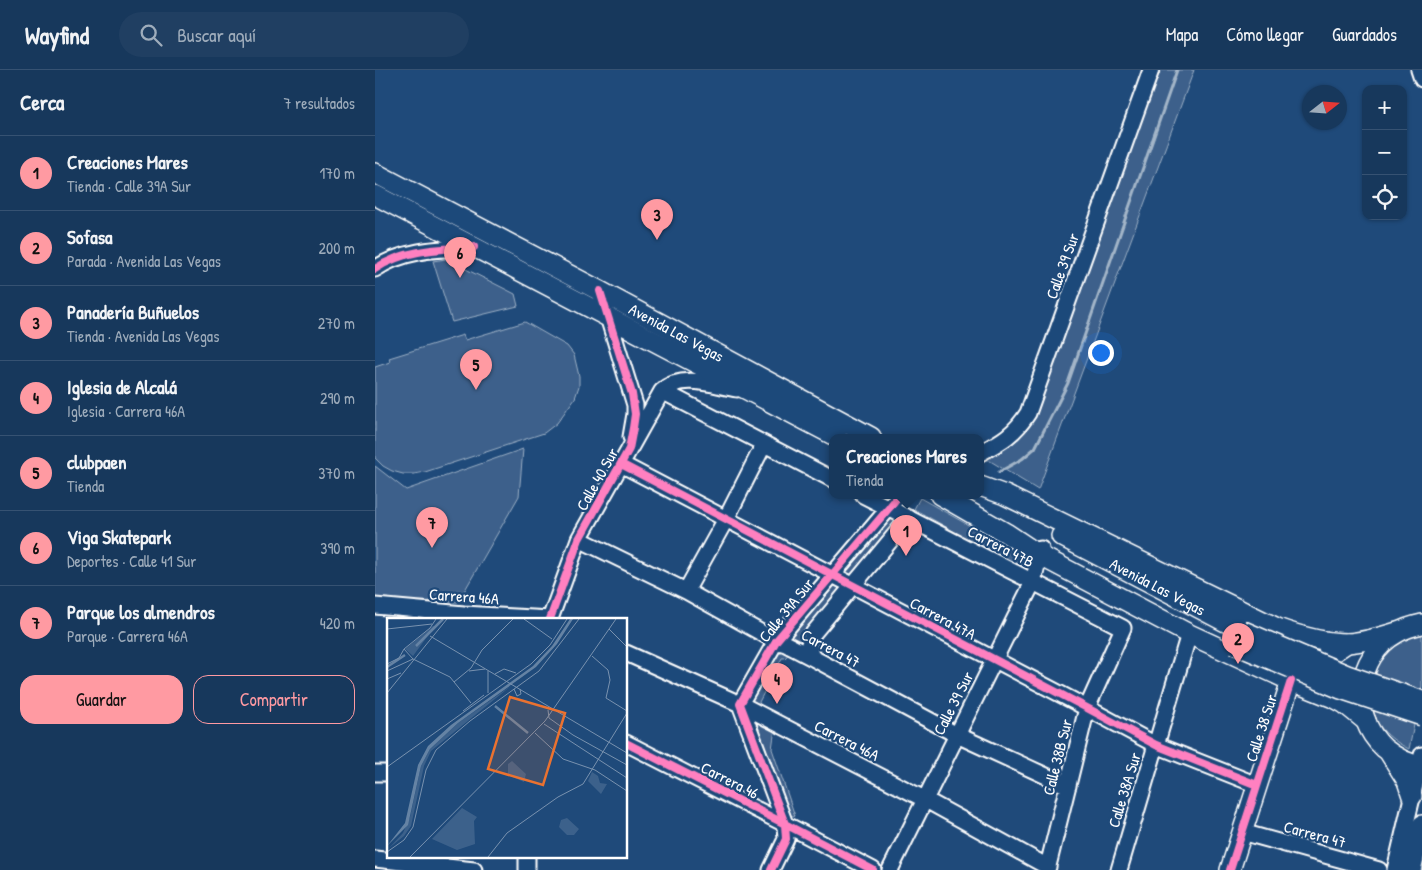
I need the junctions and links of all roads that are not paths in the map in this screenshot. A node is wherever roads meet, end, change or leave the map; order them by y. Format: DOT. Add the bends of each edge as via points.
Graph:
graph roads {
  1 [pos="1151,70"];
  2 [pos="1419,70"];
  3 [pos="1422,79"];
  4 [pos="375,173"];
  5 [pos="375,195"];
  6 [pos="474,247"];
  7 [pos="375,269"];
  8 [pos="600,291"];
  9 [pos="608,316"];
  10 [pos="639,333"];
  11 [pos="691,340"];
  12 [pos="662,391"];
  13 [pos="751,392"];
  14 [pos="831,434"];
  15 [pos="865,434"];
  16 [pos="764,444"];
  17 [pos="629,449"];
  18 [pos="984,451"];
  19 [pos="621,464"];
  20 [pos="829,477"];
  21 [pos="984,487"];
  22 [pos="984,496"];
  23 [pos="871,499"];
  24 [pos="896,499"];
  25 [pos="950,499"];
  26 [pos="889,508"];
  27 [pos="909,518"];
  28 [pos="726,519"];
  29 [pos="579,539"];
  30 [pos="1040,552"];
  31 [pos="833,574"];
  32 [pos="1033,582"];
  33 [pos="853,586"];
  34 [pos="686,591"];
  35 [pos="375,606"];
  36 [pos="464,616"];
  37 [pos="521,618"];
  38 [pos="550,618"];
  39 [pos="1413,625"];
  40 [pos="1123,628"];
  41 [pos="1277,628"];
  42 [pos="1189,634"];
  43 [pos="1238,637"];
  44 [pos="776,641"];
  45 [pos="1347,643"];
  46 [pos="627,653"];
  47 [pos="811,657"];
  48 [pos="994,660"];
  49 [pos="1268,670"];
  50 [pos="1291,681"];
  51 [pos="1422,701"];
  52 [pos="740,704"];
  53 [pos="1087,708"];
  54 [pos="1422,716"];
  55 [pos="1366,721"];
  56 [pos="957,735"];
  57 [pos="627,744"];
  58 [pos="1156,745"];
  59 [pos="1390,753"];
  60 [pos="1421,762"];
  61 [pos="1257,785"];
  62 [pos="1068,786"];
  63 [pos="1412,796"];
  64 [pos="924,799"];
  65 [pos="785,824"];
  66 [pos="1422,825"];
  67 [pos="1242,832"];
  68 [pos="375,859"];
  69 [pos="424,864"];
  70 [pos="1048,868"];
  71 [pos="469,870"];
  72 [pos="474,870"];
  73 [pos="771,870"];
  74 [pos="873,870"];
  75 [pos="890,870"];
  76 [pos="1119,870"];
  77 [pos="1230,870"];
  78 [pos="1379,870"];
  79 [pos="1395,870"];
  80 [pos="1411,870"];
  1 -- 18 [label="street, Calle 39 Sur" via="1028,413 1005,440"];
  2 -- 3 [label="street"];
  4 -- 8 [label="main road, Avenida Las Vegas"];
  5 -- 6 [label="main road, Avenida Las Vegas"];
  6 -- 7 [label="street" via="415,252"];
  6 -- 9 [label="main road, Avenida Las Vegas"];
  8 -- 9 [label="street, Calle 40 Sur"];
  8 -- 11 [label="main road, Avenida Las Vegas"];
  9 -- 10 [label="main road, Avenida Las Vegas"];
  9 -- 17 [label="street, Calle 40 Sur" via="635,405"];
  10 -- 11 [label="main road" via="650,326"];
  10 -- 13 [label="main road, Avenida Las Vegas"];
  11 -- 15 [label="main road, Avenida Las Vegas"];
  12 -- 13 [label="street" via="668,385 692,381"];
  12 -- 16 [label="street"];
  12 -- 17 [label="street, Calle 40 Sur"];
  13 -- 14 [label="main road, Avenida Las Vegas"];
  16 -- 20 [label="street"];
  16 -- 28 [label="street"];
  17 -- 19 [label="street, Calle 40 Sur"];
  19 -- 28 [label="street, Carrera 47A"];
  19 -- 29 [label="street, Calle 40 Sur"];
  21 -- 41 [label="main road, Avenida Las Vegas"];
  22 -- 43 [label="main road, Avenida Las Vegas"];
  23 -- 26 [label="street, Carrera 47B"];
  24 -- 26 [label="street, Calle 39A Sur"];
  25 -- 30 [label="main road, Avenida Las Vegas"];
  26 -- 27 [label="street, Carrera 47B"];
  26 -- 31 [label="street, Calle 39A Sur"];
  27 -- 32 [label="street, Carrera 47B"];
  27 -- 33 [label="street"];
  28 -- 31 [label="street, Carrera 47A"];
  28 -- 34 [label="street"];
  29 -- 34 [label="street, Carrera 47"];
  29 -- 38 [label="street, Calle 40 Sur"];
  30 -- 32 [label="street, Calle 39 Sur"];
  30 -- 42 [label="main road, Avenida Las Vegas"];
  30 -- 43 [label="main road, Avenida Las Vegas"];
  31 -- 33 [label="street, Carrera 47A"];
  31 -- 44 [label="street, Calle 39A Sur"];
  32 -- 40 [label="street, Carrera 47B"];
  32 -- 48 [label="street, Calle 39 Sur"];
  33 -- 47 [label="street" via="811,636"];
  33 -- 48 [label="street, Carrera 47A"];
  34 -- 44 [label="street, Carrera 47"];
  35 -- 36 [label="street, Carrera 46A"];
  36 -- 37 [label="street, Carrera 46A"];
  39 -- 45 [label="main road" via="1379,638"];
  39 -- 55 [label="main road" via="1386,640 1370,659 1361,683"];
  40 -- 53 [label="street, Calle 38B Sur"];
  41 -- 45 [label="main road, Avenida Las Vegas" via="1330,642"];
  41 -- 49 [label="main road" via="1281,651"];
  42 -- 49 [label="main road, Avenida Las Vegas"];
  42 -- 58 [label="street, Calle 38A Sur"];
  43 -- 51 [label="main road, Avenida Las Vegas, bridge"];
  43 -- 54 [label="main road, Avenida Las Vegas, bridge" via="1341,689"];
  44 -- 47 [label="street, Carrera 47"];
  44 -- 52 [label="street, Calle 39A Sur"];
  45 -- 50 [label="main road, Calle 38 Sur"];
  46 -- 52 [label="street, Carrera 46A"];
  47 -- 56 [label="street, Carrera 47"];
  48 -- 53 [label="street, Carrera 47A"];
  48 -- 56 [label="street, Calle 39 Sur"];
  49 -- 50 [label="main road, Avenida Las Vegas"];
  50 -- 55 [label="main road, Avenida Las Vegas" via="1336,699"];
  50 -- 61 [label="main road, Calle 38 Sur"];
  52 -- 64 [label="street, Carrera 46A"];
  52 -- 65 [label="street"];
  53 -- 58 [label="street, Carrera 47A"];
  53 -- 62 [label="street, Calle 38B Sur"];
  55 -- 59 [label="main road"];
  56 -- 62 [label="street, Carrera 47"];
  56 -- 64 [label="street, Calle 39 Sur"];
  57 -- 65 [label="street, Carrera 46"];
  58 -- 61 [label="street, Carrera 47A"];
  58 -- 76 [label="street, Calle 38A Sur"];
  59 -- 60 [label="main road"];
  59 -- 63 [label="main road"];
  60 -- 63 [label="street"];
  61 -- 67 [label="main road, Calle 38 Sur"];
  62 -- 70 [label="street, Calle 38B Sur"];
  63 -- 79 [label="street"];
  64 -- 70 [label="street, Carrera 46A"];
  64 -- 75 [label="street, Calle 39 Sur"];
  65 -- 73 [label="street" via="786,839"];
  65 -- 74 [label="street, Carrera 46"];
  66 -- 80 [label="main road"];
  67 -- 77 [label="main road, Calle 38 Sur"];
  67 -- 78 [label="street, Carrera 47"];
  68 -- 69 [label="street"];
  69 -- 71 [label="street"];
  71 -- 72 [label="street"];
}
